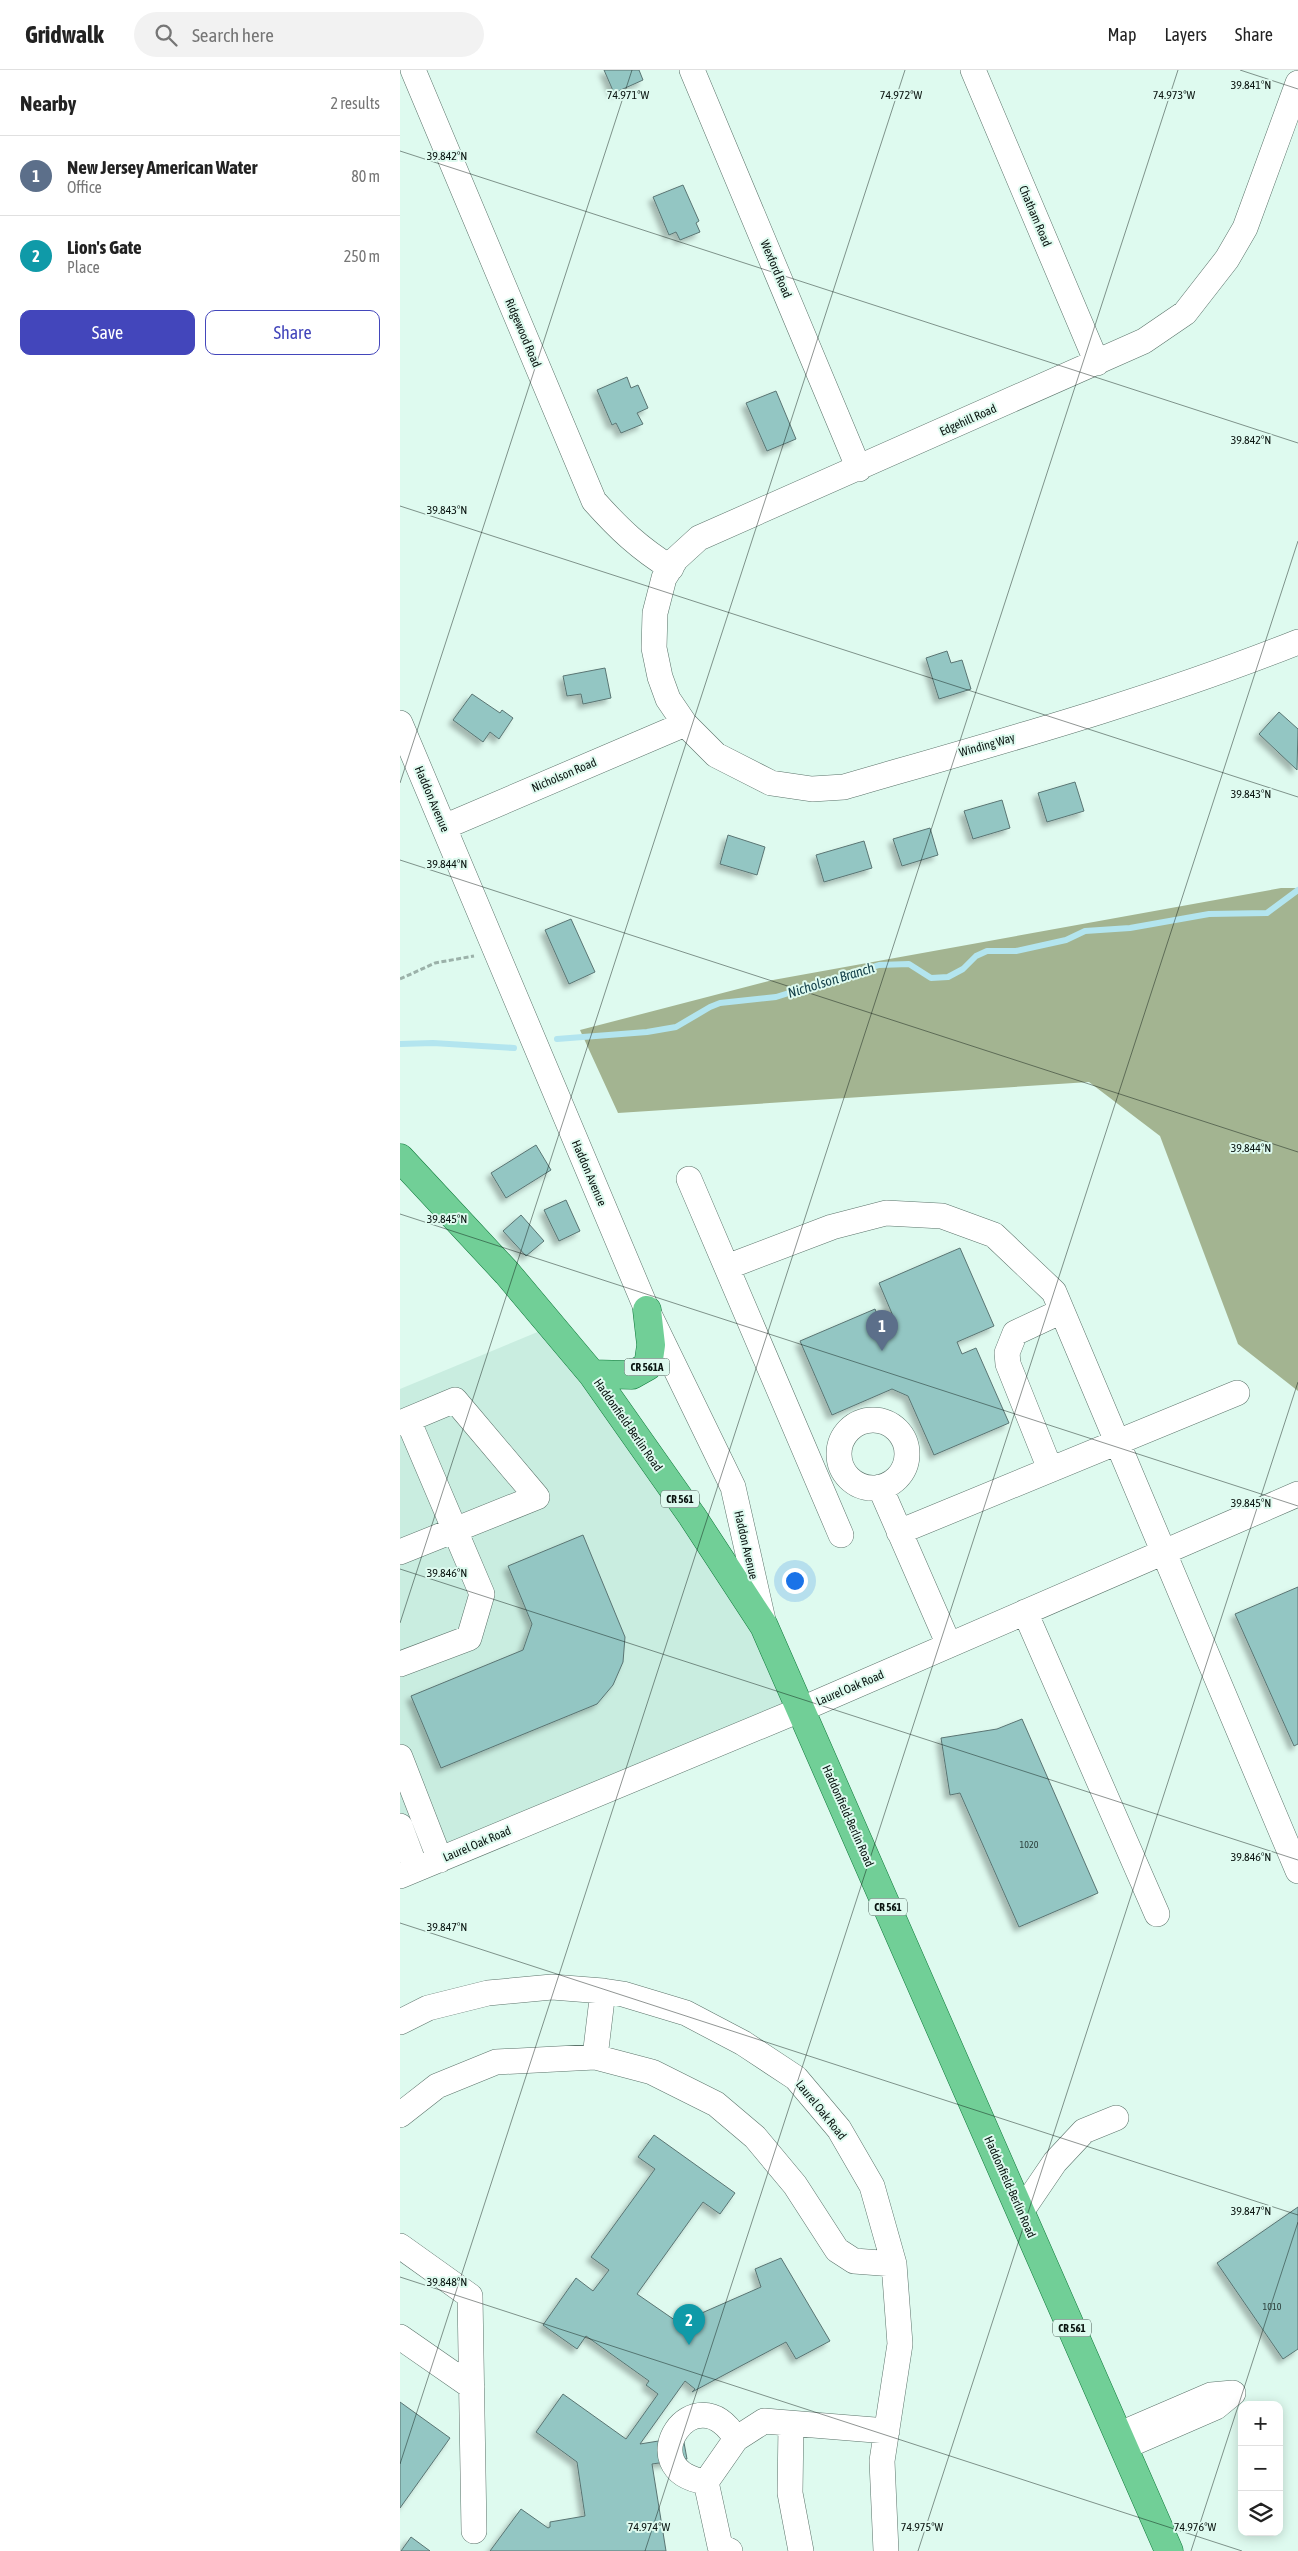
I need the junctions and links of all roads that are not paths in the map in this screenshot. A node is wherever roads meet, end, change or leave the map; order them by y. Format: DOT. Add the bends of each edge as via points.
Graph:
graph roads {
  1 [pos="413,70"];
  2 [pos="692,70"];
  3 [pos="973,70"];
  4 [pos="1298,83"];
  5 [pos="1097,362"];
  6 [pos="859,468"];
  7 [pos="671,568"];
  8 [pos="1298,642"];
  9 [pos="400,723"];
  10 [pos="685,724"];
  11 [pos="444,827"];
  12 [pos="400,1158"];
  13 [pos="689,1178"];
  14 [pos="727,1267"];
  15 [pos="647,1310"];
  16 [pos="1062,1311"];
  17 [pos="592,1374"];
  18 [pos="1237,1393"];
  19 [pos="404,1421"];
  20 [pos="1117,1442"];
  21 [pos="1050,1469"];
  22 [pos="844,1472"];
  23 [pos="818,1483"];
  24 [pos="880,1487"];
  25 [pos="1298,1494"];
  26 [pos="455,1530"];
  27 [pos="899,1532"];
  28 [pos="841,1535"];
  29 [pos="400,1552"];
  30 [pos="1164,1552"];
  31 [pos="1026,1612"];
  32 [pos="764,1626"];
  33 [pos="949,1645"];
  34 [pos="400,1664"];
  35 [pos="802,1710"];
  36 [pos="400,1757"];
  37 [pos="400,1826"];
  38 [pos="440,1860"];
  39 [pos="1298,1871"];
  40 [pos="408,1873"];
  41 [pos="1158,1914"];
  42 [pos="603,1991"];
  43 [pos="400,2022"];
  44 [pos="596,2057"];
  45 [pos="400,2115"];
  46 [pos="1116,2118"];
  47 [pos="1021,2212"];
  48 [pos="400,2246"];
  49 [pos="894,2264"];
  50 [pos="400,2337"];
  51 [pos="472,2387"];
  52 [pos="791,2424"];
  53 [pos="887,2431"];
  54 [pos="736,2439"];
  55 [pos="706,2482"];
  56 [pos="474,2531"];
  57 [pos="880,2550"];
  58 [pos="730,2551"];
  59 [pos="801,2551"];
  60 [pos="1169,2551"];
  1 -- 7 [label="street, Ridgewood Road" via="594,501 620,532"];
  2 -- 6 [label="street, Wexford Road"];
  3 -- 5 [label="street, Chatham Road"];
  4 -- 5 [label="street, Edgehill Road" via="1245,228 1227,259 1185,313 1144,341"];
  5 -- 6 [label="street, Edgehill Road"];
  6 -- 7 [label="street, Edgehill Road" via="699,538"];
  7 -- 10 [label="street, Edgehill Road" via="664,578 656,614 654,648 668,699"];
  8 -- 10 [label="street, Winding Way" via="1064,723 844,787 812,789 771,783 716,755"];
  9 -- 11 [label="street, Haddon Avenue / CR 561A"];
  10 -- 11 [label="street, Nicholson Road"];
  11 -- 15 [label="street, Haddon Avenue / CR 561A"];
  12 -- 17 [label="main road, Haddonfield-Berlin Road / CR 561" via="507,1273"];
  13 -- 14 [label="street"];
  14 -- 16 [label="street" via="832,1227 886,1214 942,1216 994,1235 1054,1292"];
  14 -- 23 [label="street"];
  15 -- 17 [label="main road, CR 561A" via="651,1345 648,1366 632,1375"];
  15 -- 32 [label="street, Haddon Avenue / CR 561A" via="733,1487"];
  16 -- 20 [label="street"];
  16 -- 21 [label="street" via="1015,1333 1007,1353 1008,1364"];
  17 -- 32 [label="main road, Haddonfield-Berlin Road / CR 561" via="692,1516"];
  18 -- 20 [label="street"];
  19 -- 26 [label="street"];
  19 -- 26 [label="street" via="455,1400 537,1497"];
  20 -- 21 [label="street"];
  20 -- 30 [label="street"];
  21 -- 27 [label="street"];
  22 -- 23 [label="street"];
  22 -- 24 [label="street" via="860,1485"];
  22 -- 24 [label="street" via="839,1453 845,1434 861,1422 881,1421 904,1440 906,1460 897,1478"];
  23 -- 28 [label="street"];
  24 -- 27 [label="street"];
  25 -- 30 [label="street, Laurel Oak Road"];
  26 -- 29 [label="street"];
  26 -- 34 [label="street" via="482,1594 469,1638"];
  27 -- 33 [label="street"];
  30 -- 31 [label="street, Laurel Oak Road"];
  30 -- 39 [label="street"];
  31 -- 33 [label="street, Laurel Oak Road"];
  31 -- 41 [label="street"];
  32 -- 35 [label="main road, Haddonfield-Berlin Road / CR 561"];
  33 -- 35 [label="street, Laurel Oak Road"];
  35 -- 38 [label="street, Laurel Oak Road"];
  35 -- 47 [label="main road, Haddonfield-Berlin Road / CR 561"];
  36 -- 38 [label="street"];
  37 -- 40 [label="street"];
  38 -- 40 [label="street, Laurel Oak Road"];
  42 -- 43 [label="street, Laurel Oak Road" via="552,1987 488,1992 428,2008"];
  42 -- 44 [label="street"];
  42 -- 49 [label="street, Laurel Oak Road" via="686,2013 743,2043 796,2078 839,2129 872,2186"];
  44 -- 45 [label="street" via="496,2062 437,2086"];
  44 -- 49 [label="street" via="652,2072 716,2104 755,2137 795,2185 837,2250 854,2260"];
  46 -- 47 [label="street" via="1084,2130 1055,2162"];
  47 -- 60 [label="main road, Haddonfield-Berlin Road / CR 561"];
  48 -- 51 [label="street" via="470,2296"];
  49 -- 53 [label="street, Laurel Oak Road" via="900,2344"];
  50 -- 51 [label="street"];
  51 -- 56 [label="street"];
  52 -- 53 [label="street"];
  52 -- 54 [label="street" via="764,2422"];
  52 -- 59 [label="street" via="790,2493"];
  53 -- 57 [label="street, Laurel Oak Road" via="882,2461"];
  54 -- 55 [label="street"];
  54 -- 55 [label="street" via="727,2425 713,2416 696,2415 681,2423 671,2437 670,2454 676,2469 690,2479"];
  55 -- 58 [label="street" via="720,2546"];
}
